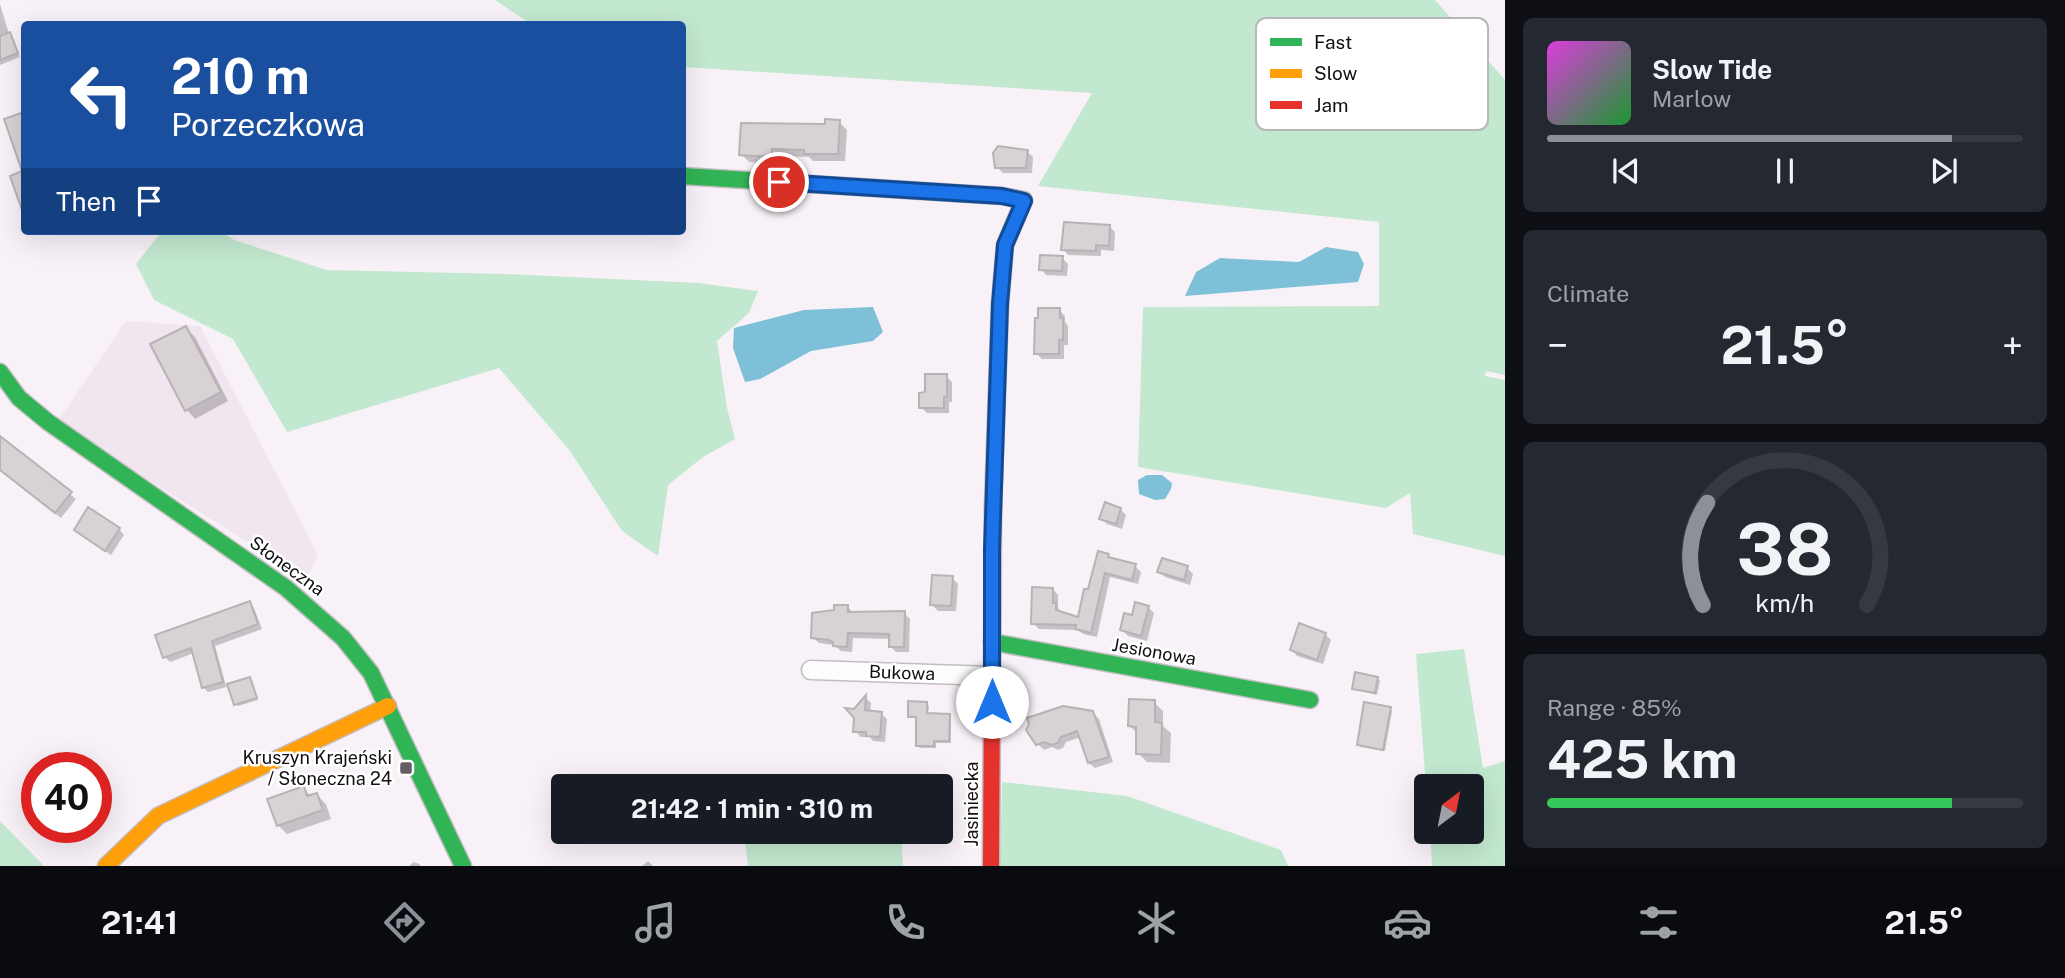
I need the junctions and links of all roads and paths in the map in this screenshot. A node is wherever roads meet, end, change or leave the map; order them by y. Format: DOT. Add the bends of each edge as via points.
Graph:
graph roads {
  1 [pos="686,176"];
  2 [pos="2,382"];
  3 [pos="992,642"];
  4 [pos="811,670"];
  5 [pos="992,676"];
  6 [pos="1310,700"];
  7 [pos="388,706"];
  8 [pos="106,866"];
  9 [pos="463,866"];
  10 [pos="991,866"];
  1 -- 3 [label="street, Jasiniecka" via="1024,201 1005,245 1000,304"];
  2 -- 7 [label="street, Słoneczna" via="59,431 316,610 355,648"];
  3 -- 5 [label="street, Jasiniecka"];
  3 -- 6 [label="street, Jesionowa"];
  4 -- 5 [label="street, Bukowa"];
  5 -- 10 [label="street, Jasiniecka"];
  7 -- 8 [label="street" via="158,816"];
  7 -- 9 [label="street, Słoneczna"];
}
